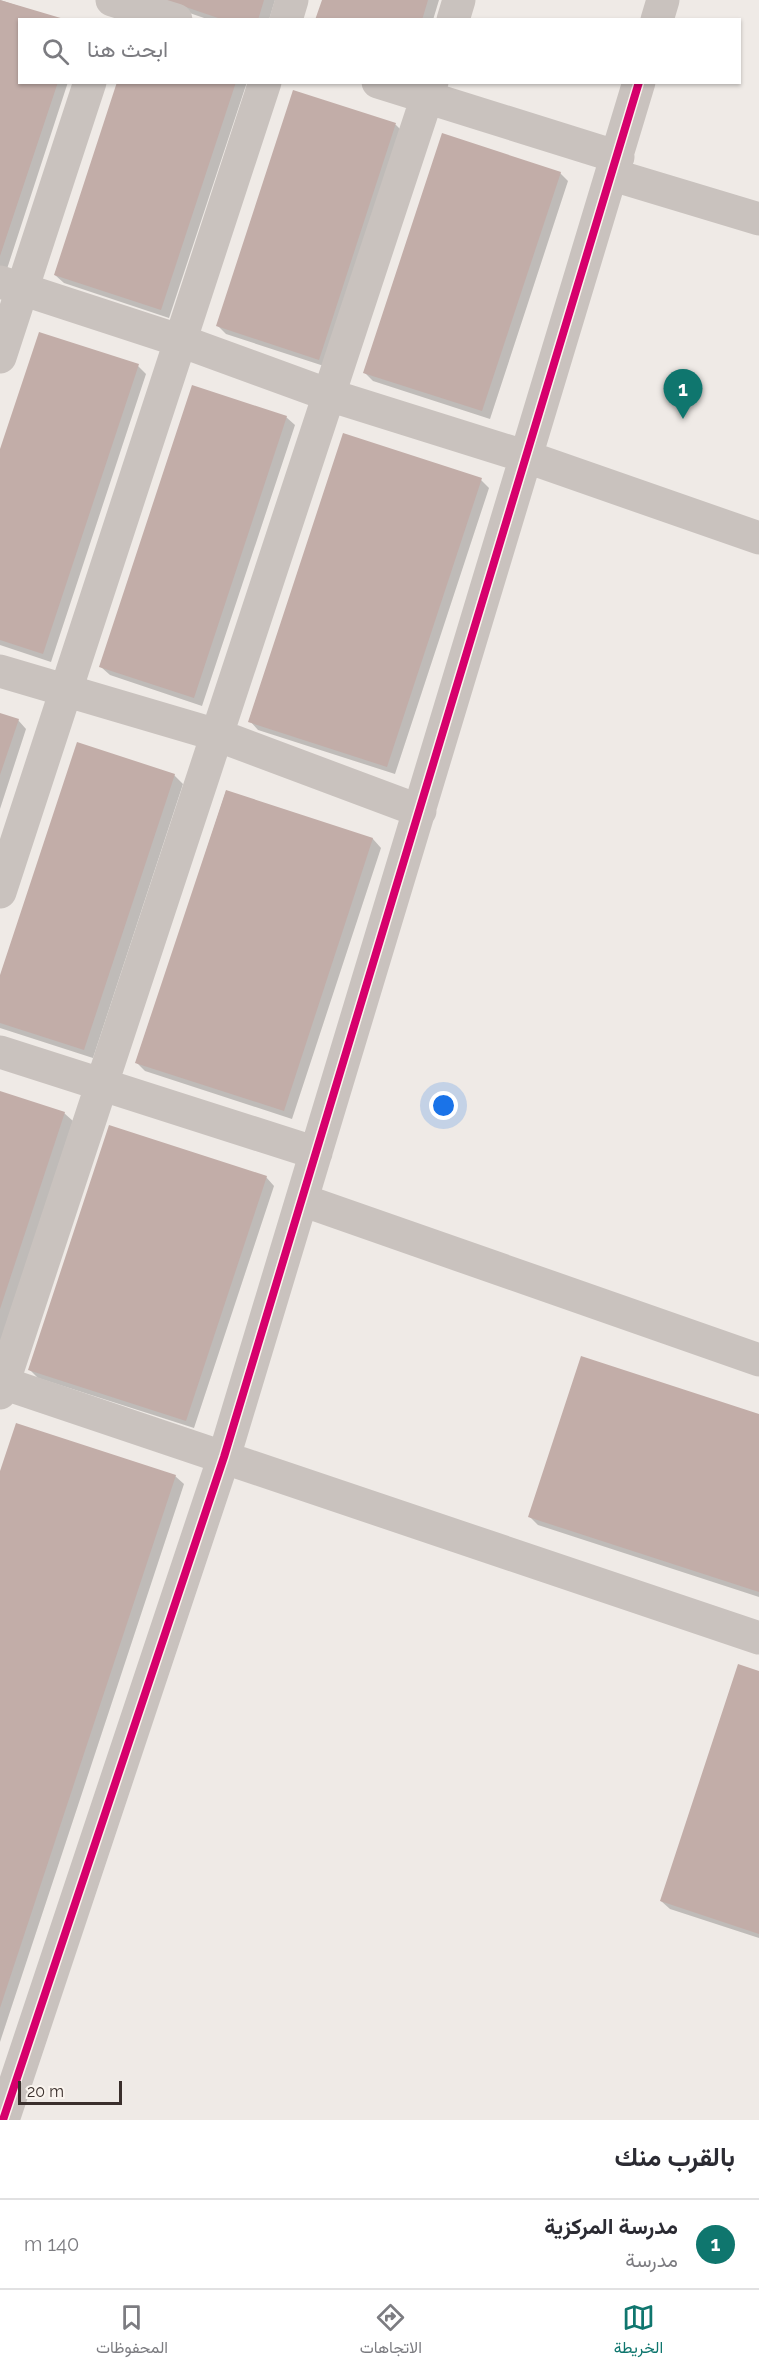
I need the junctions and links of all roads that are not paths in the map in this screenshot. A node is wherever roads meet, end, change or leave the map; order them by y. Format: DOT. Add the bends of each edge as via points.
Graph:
graph roads {
  1 [pos="292,0"];
  2 [pos="459,0"];
  3 [pos="663,0"];
  4 [pos="114,5"];
  5 [pos="168,18"];
  6 [pos="287,18"];
  7 [pos="454,18"];
  8 [pos="658,18"];
  9 [pos="89,84"];
  10 [pos="264,84"];
  11 [pos="391,84"];
  12 [pos="638,84"];
  13 [pos="429,90"];
  14 [pos="616,166"];
  15 [pos="759,219"];
  16 [pos="11,285"];
  17 [pos="181,341"];
  18 [pos="0,357"];
  19 [pos="329,395"];
  20 [pos="527,458"];
  21 [pos="759,538"];
  22 [pos="0,671"];
  23 [pos="66,690"];
  24 [pos="217,735"];
  25 [pos="420,811"];
  26 [pos="0,892"];
  27 [pos="0,1052"];
  28 [pos="102,1084"];
  29 [pos="316,1152"];
  30 [pos="302,1200"];
  31 [pos="759,1360"];
  32 [pos="1,1386"];
  33 [pos="224,1457"];
  34 [pos="759,1638"];
  35 [pos="3,2120"];
  1 -- 6 [label="street"];
  2 -- 7 [label="street"];
  3 -- 8 [label="street"];
  4 -- 5 [label="street"];
  9 -- 16 [label="street"];
  10 -- 17 [label="street"];
  11 -- 13 [label="street"];
  12 -- 14 [label="street"];
  13 -- 14 [label="street"];
  13 -- 19 [label="street"];
  14 -- 15 [label="street"];
  14 -- 20 [label="street"];
  16 -- 17 [label="street"];
  16 -- 18 [label="street"];
  17 -- 19 [label="street"];
  17 -- 23 [label="street"];
  19 -- 20 [label="street"];
  19 -- 24 [label="street"];
  20 -- 21 [label="street"];
  20 -- 25 [label="street"];
  22 -- 23 [label="street"];
  23 -- 24 [label="street"];
  23 -- 26 [label="street"];
  24 -- 25 [label="street"];
  24 -- 28 [label="street"];
  25 -- 29 [label="street"];
  27 -- 28 [label="street"];
  28 -- 29 [label="street"];
  28 -- 32 [label="street"];
  29 -- 30 [label="street"];
  30 -- 31 [label="street"];
  30 -- 33 [label="street"];
  32 -- 33 [label="street"];
  33 -- 34 [label="street"];
  33 -- 35 [label="street"];
}
